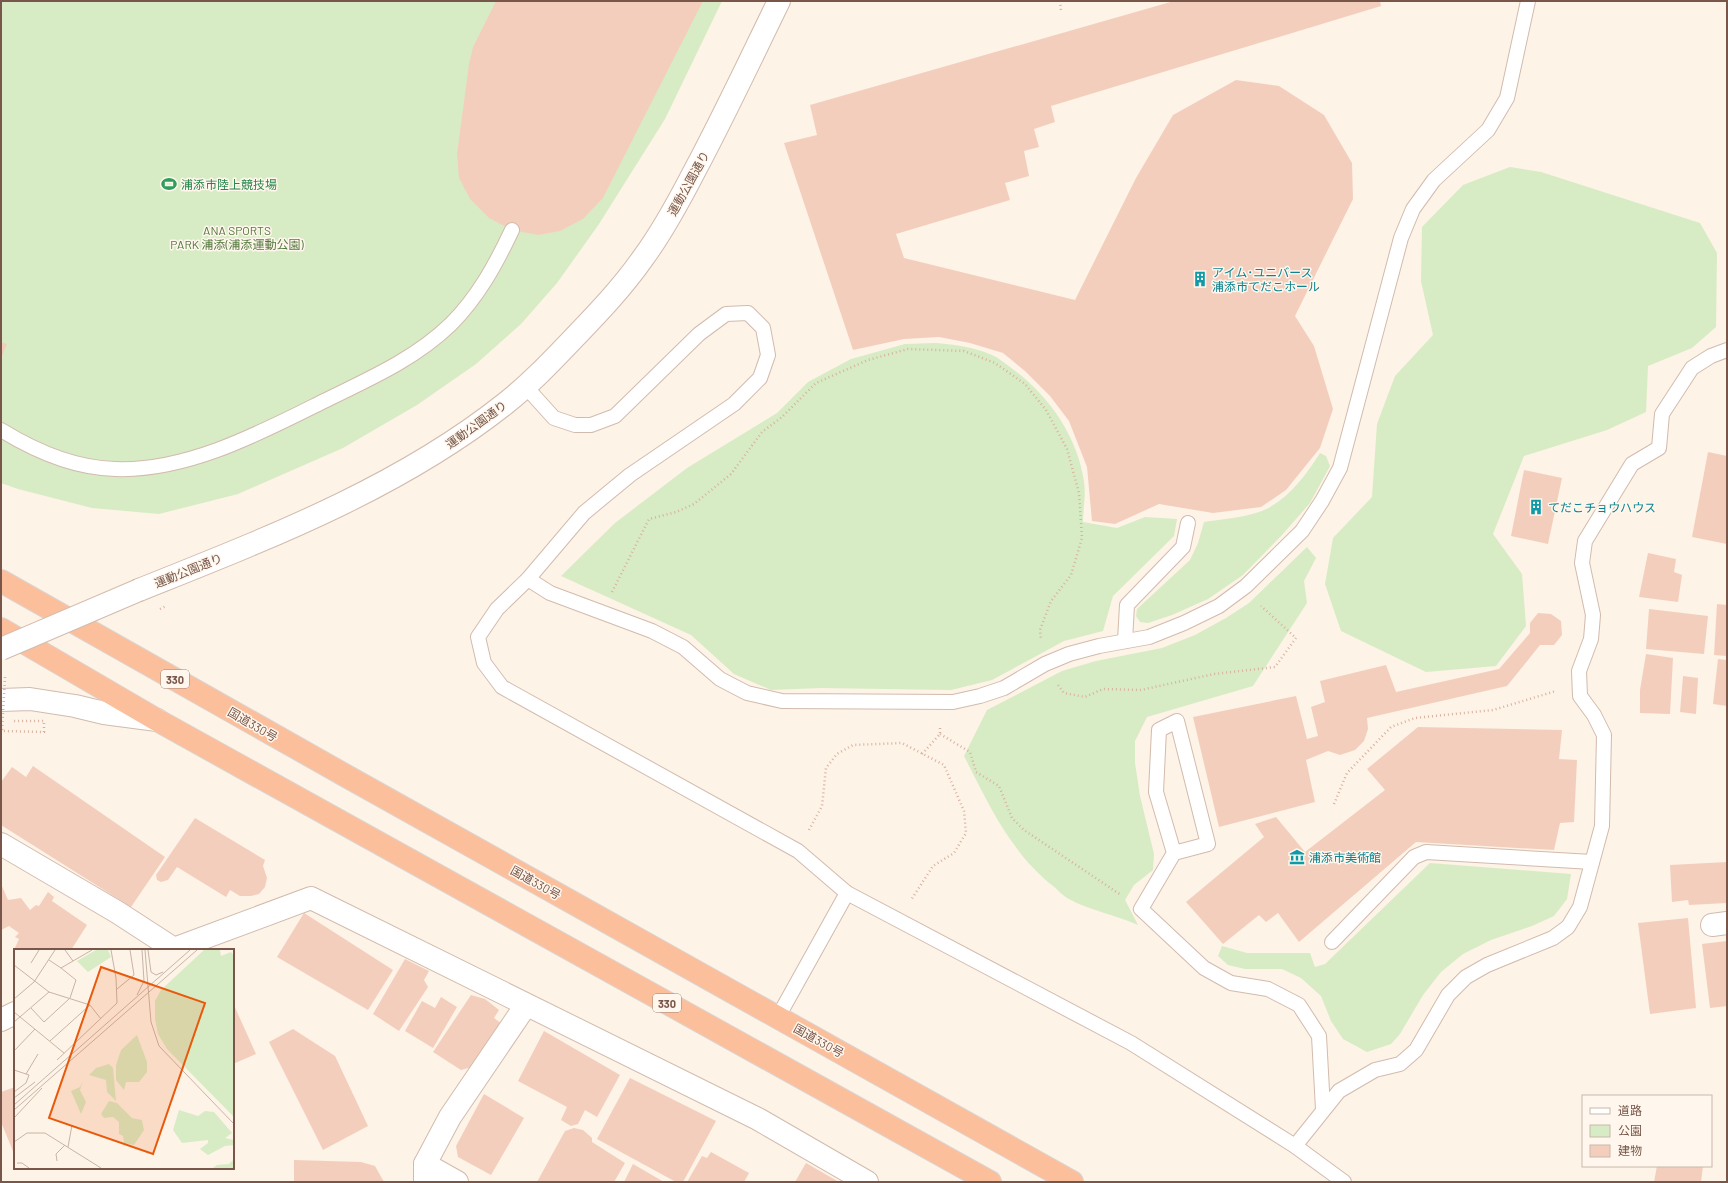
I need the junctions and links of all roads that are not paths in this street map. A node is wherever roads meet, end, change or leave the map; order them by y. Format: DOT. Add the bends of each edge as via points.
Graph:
graph roads {
  1 [pos="779,1"];
  2 [pos="1528,1"];
  3 [pos="512,230"];
  4 [pos="1727,350"];
  5 [pos="526,387"];
  6 [pos="1,430"];
  7 [pos="1188,523"];
  8 [pos="528,579"];
  9 [pos="1,581"];
  10 [pos="1,629"];
  11 [pos="1124,641"];
  12 [pos="1,649"];
  13 [pos="1,700"];
  14 [pos="157,720"];
  15 [pos="1,844"];
  16 [pos="1174,853"];
  17 [pos="1592,862"];
  18 [pos="847,893"];
  19 [pos="1332,942"];
  20 [pos="171,949"];
  21 [pos="175,949"];
  22 [pos="526,1005"];
  23 [pos="14,1014"];
  24 [pos="778,1017"];
  25 [pos="1,1020"];
  26 [pos="1323,1109"];
  27 [pos="1295,1146"];
  28 [pos="425,1173"];
  29 [pos="457,1182"];
  30 [pos="867,1182"];
  31 [pos="990,1182"];
  32 [pos="1072,1182"];
  33 [pos="1344,1182"];
  1 -- 5 [label="street, 運動公園通り" via="714,136 644,258 600,312"];
  2 -- 11 [label="lane" via="1507,98 1488,130 1434,180 1413,209 1401,238 1340,468 1322,501 1302,531 1242,589 1219,606 1184,624 1148,637"];
  3 -- 6 [label="lane" via="497,262 475,296 424,348 390,369 231,445 189,459 115,469 79,464 42,452"];
  4 -- 17 [label="lane" via="1692,368 1662,414 1659,448 1632,464 1584,541 1582,563 1593,615 1591,639 1579,672 1580,696 1604,735 1602,826"];
  5 -- 8 [label="lane" via="554,418 575,425 591,425 616,416 699,334 726,314 748,313 763,328 768,355 760,378 734,404 630,475 584,513"];
  5 -- 12 [label="street, 運動公園通り, bridge" via="470,430 429,457 326,511"];
  7 -- 11 [label="lane" via="1183,547 1127,605"];
  8 -- 11 [label="lane" via="550,593 652,631 683,647 720,679 747,693 782,701 953,702 1004,688 1045,664 1069,654"];
  8 -- 18 [label="lane" via="497,609 478,637 484,663 502,687 798,851"];
  9 -- 24 [label="highway, 国道330号 / 330"];
  10 -- 14 [label="highway, 330"];
  13 -- 14 [label="street" via="30,699"];
  14 -- 31 [label="highway, 330"];
  15 -- 20 [label="street" via="117,912"];
  16 -- 16 [label="lane" via="1156,792 1159,730 1177,721 1208,844"];
  16 -- 26 [label="lane" via="1141,909 1204,968 1231,983 1268,989 1300,1005 1318,1036"];
  17 -- 19 [label="lane" via="1426,852 1414,857"];
  17 -- 26 [label="lane" via="1580,907 1568,927 1553,938 1487,965 1466,977 1448,995 1416,1050 1400,1064 1375,1070 1339,1091"];
  18 -- 24 [label="lane"];
  18 -- 27 [label="lane" via="1131,1043"];
  21 -- 22 [label="street" via="310,898"];
  22 -- 28 [label="street" via="450,1117"];
  22 -- 30 [label="street" via="758,1119"];
  23 -- 25 [label="street"];
  24 -- 32 [label="highway, 国道330号 / 330"];
  26 -- 27 [label="lane"];
  27 -- 33 [label="lane"];
  28 -- 29 [label="street"];
}
